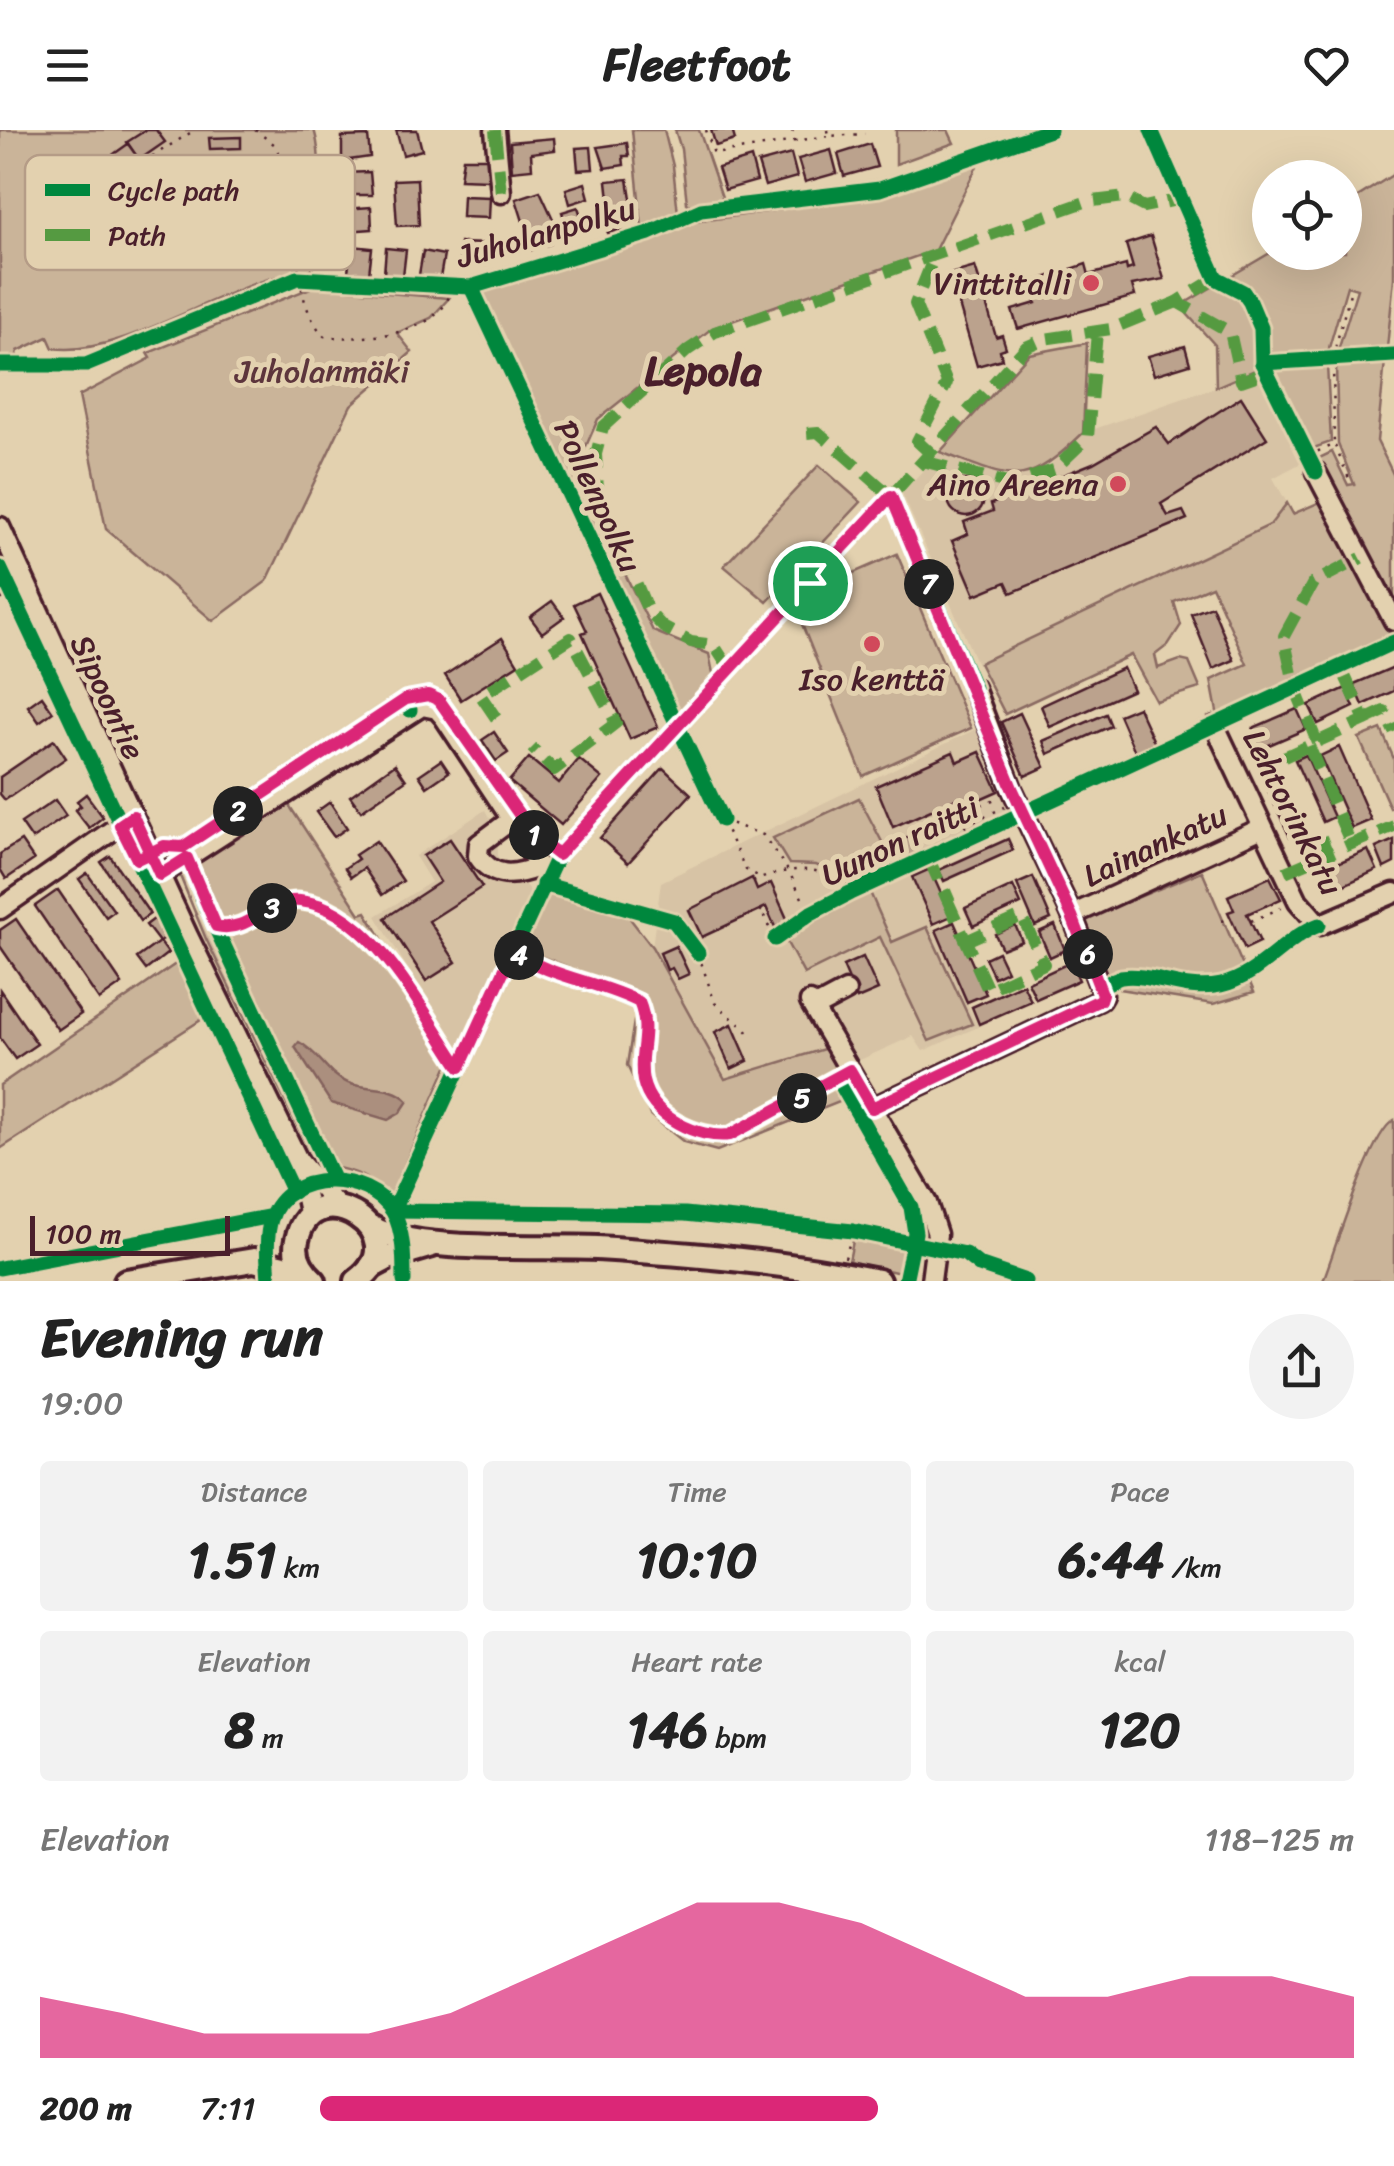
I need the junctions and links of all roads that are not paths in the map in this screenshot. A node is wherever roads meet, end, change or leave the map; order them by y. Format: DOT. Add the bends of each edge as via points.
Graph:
graph roads {
  1 [pos="495,130"];
  2 [pos="502,193"];
  3 [pos="1312,464"];
  4 [pos="0,527"];
  5 [pos="22,574"];
  6 [pos="0,588"];
  7 [pos="1394,621"];
  8 [pos="974,688"];
  9 [pos="1216,726"];
  10 [pos="133,816"];
  11 [pos="511,820"];
  12 [pos="1262,828"];
  13 [pos="160,875"];
  14 [pos="1394,892"];
  15 [pos="0,909"];
  16 [pos="1072,916"];
  17 [pos="846,991"];
  18 [pos="872,1108"];
  19 [pos="298,1160"];
  20 [pos="338,1207"];
  21 [pos="304,1226"];
  22 [pos="371,1227"];
  23 [pos="436,1244"];
  24 [pos="254,1260"];
  25 [pos="364,1274"];
  26 [pos="309,1276"];
  27 [pos="126,1281"];
  28 [pos="878,1281"];
  29 [pos="931,1281"];
  1 -- 2 [label="street"];
  3 -- 7 [label="street"];
  4 -- 5 [label="street, Sipoontie"];
  5 -- 6 [label="street"];
  5 -- 10 [label="street, Sipoontie"];
  8 -- 16 [label="street"];
  9 -- 12 [label="street, Lehtorinkatu"];
  10 -- 13 [label="street, Sipoontie"];
  10 -- 15 [label="street"];
  11 -- 11 [label="street" via="538,867 504,874 488,869 478,856 479,844"];
  11 -- 13 [label="street" via="444,717 422,706"];
  12 -- 14 [label="street, Lehtorinkatu" via="1298,901 1319,925"];
  12 -- 16 [label="street, Lainankatu"];
  13 -- 19 [label="street, Sipoontie"];
  16 -- 18 [label="street" via="1097,975 1100,1000"];
  17 -- 18 [label="street" via="812,1005"];
  18 -- 29 [label="street" via="927,1203 937,1234"];
  19 -- 20 [label="street, Sipoontie"];
  19 -- 21 [label="street, Sipoontie"];
  20 -- 21 [label="main road"];
  20 -- 22 [label="main road"];
  21 -- 24 [label="main road"];
  21 -- 26 [label="main road" via="298,1260"];
  22 -- 23 [label="main road" via="387,1237"];
  22 -- 25 [label="main road" via="376,1254"];
  23 -- 25 [label="main road" via="388,1258"];
  23 -- 28 [label="main road" via="597,1248"];
  24 -- 26 [label="main road"];
  24 -- 27 [label="main road"];
}
